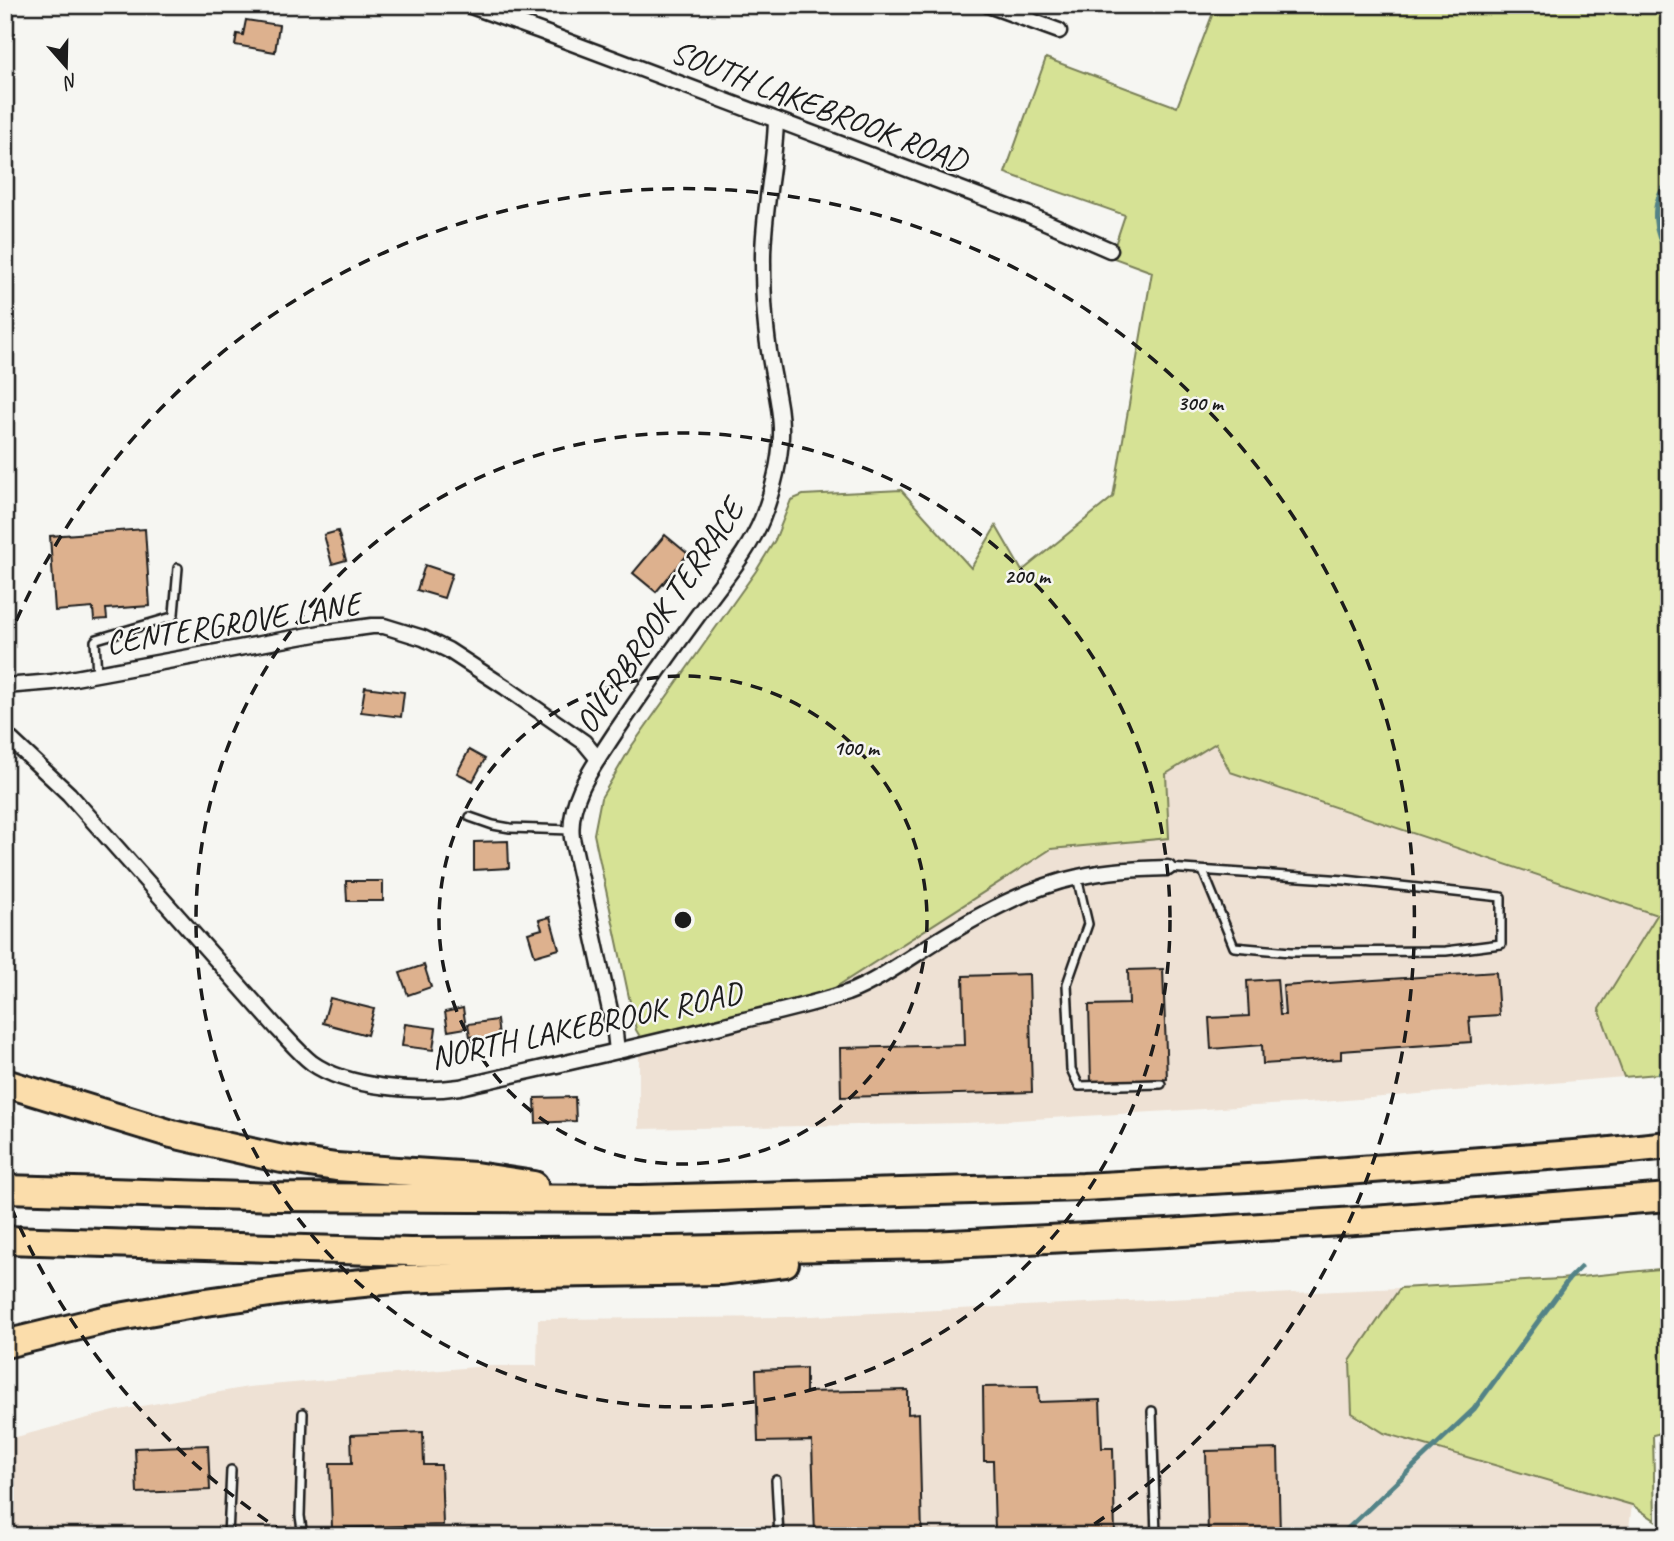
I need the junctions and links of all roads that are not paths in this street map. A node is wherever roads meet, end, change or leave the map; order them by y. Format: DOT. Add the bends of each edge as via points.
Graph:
graph roads {
  1 [pos="468,5"];
  2 [pos="988,5"];
  3 [pos="1059,32"];
  4 [pos="776,120"];
  5 [pos="1110,250"];
  6 [pos="177,568"];
  7 [pos="97,674"];
  8 [pos="5,686"];
  9 [pos="5,734"];
  10 [pos="598,759"];
  11 [pos="470,817"];
  12 [pos="571,830"];
  13 [pos="1168,869"];
  14 [pos="1203,871"];
  15 [pos="1077,877"];
  16 [pos="617,1051"];
  17 [pos="5,1083"];
  18 [pos="1161,1084"];
  19 [pos="1669,1145"];
  20 [pos="5,1189"];
  21 [pos="1669,1197"];
  22 [pos="640,1199"];
  23 [pos="5,1240"];
  24 [pos="931,1245"];
  25 [pos="5,1344"];
  26 [pos="1152,1411"];
  27 [pos="303,1413"];
  28 [pos="231,1470"];
  29 [pos="776,1480"];
  30 [pos="228,1536"];
  31 [pos="303,1536"];
  32 [pos="779,1536"];
  33 [pos="1156,1536"];
  1 -- 4 [label="street, SOUTH LAKEBROOK ROAD"];
  2 -- 3 [label="street"];
  4 -- 5 [label="street, SOUTH LAKEBROOK ROAD"];
  4 -- 10 [label="street, OVERBROOK TERRACE" via="762,260 770,360 781,421 776,474 756,531 738,560"];
  6 -- 7 [label="lane" via="172,617 97,639"];
  7 -- 8 [label="street, CENTERGROVE LANE"];
  7 -- 10 [label="street, CENTERGROVE LANE" via="384,626 448,650 584,742"];
  9 -- 16 [label="street, NORTH LAKEBROOK ROAD" via="69,794 277,1028 311,1062 336,1076 441,1090"];
  10 -- 12 [label="street, OVERBROOK TERRACE" via="577,798"];
  11 -- 12 [label="lane" via="510,828"];
  12 -- 16 [label="street, OVERBROOK TERRACE"];
  13 -- 14 [label="lane"];
  13 -- 15 [label="street, NORTH LAKEBROOK ROAD"];
  14 -- 14 [label="lane" via="1501,897 1501,944 1446,951 1291,952 1234,947"];
  15 -- 16 [label="street, NORTH LAKEBROOK ROAD" via="1000,905 849,992"];
  15 -- 18 [label="lane" via="1088,924 1067,985 1071,1069 1079,1086"];
  17 -- 22 [label="highway" via="172,1135 282,1159 475,1177"];
  19 -- 22 [label="highway" via="1226,1180"];
  20 -- 22 [label="highway" via="278,1197"];
  21 -- 24 [label="highway" via="1387,1219"];
  23 -- 24 [label="highway" via="410,1252"];
  24 -- 25 [label="highway" via="720,1271 404,1279 292,1290 108,1319"];
  26 -- 33 [label="lane"];
  27 -- 31 [label="lane"];
  28 -- 30 [label="lane"];
  29 -- 32 [label="lane"];
}
